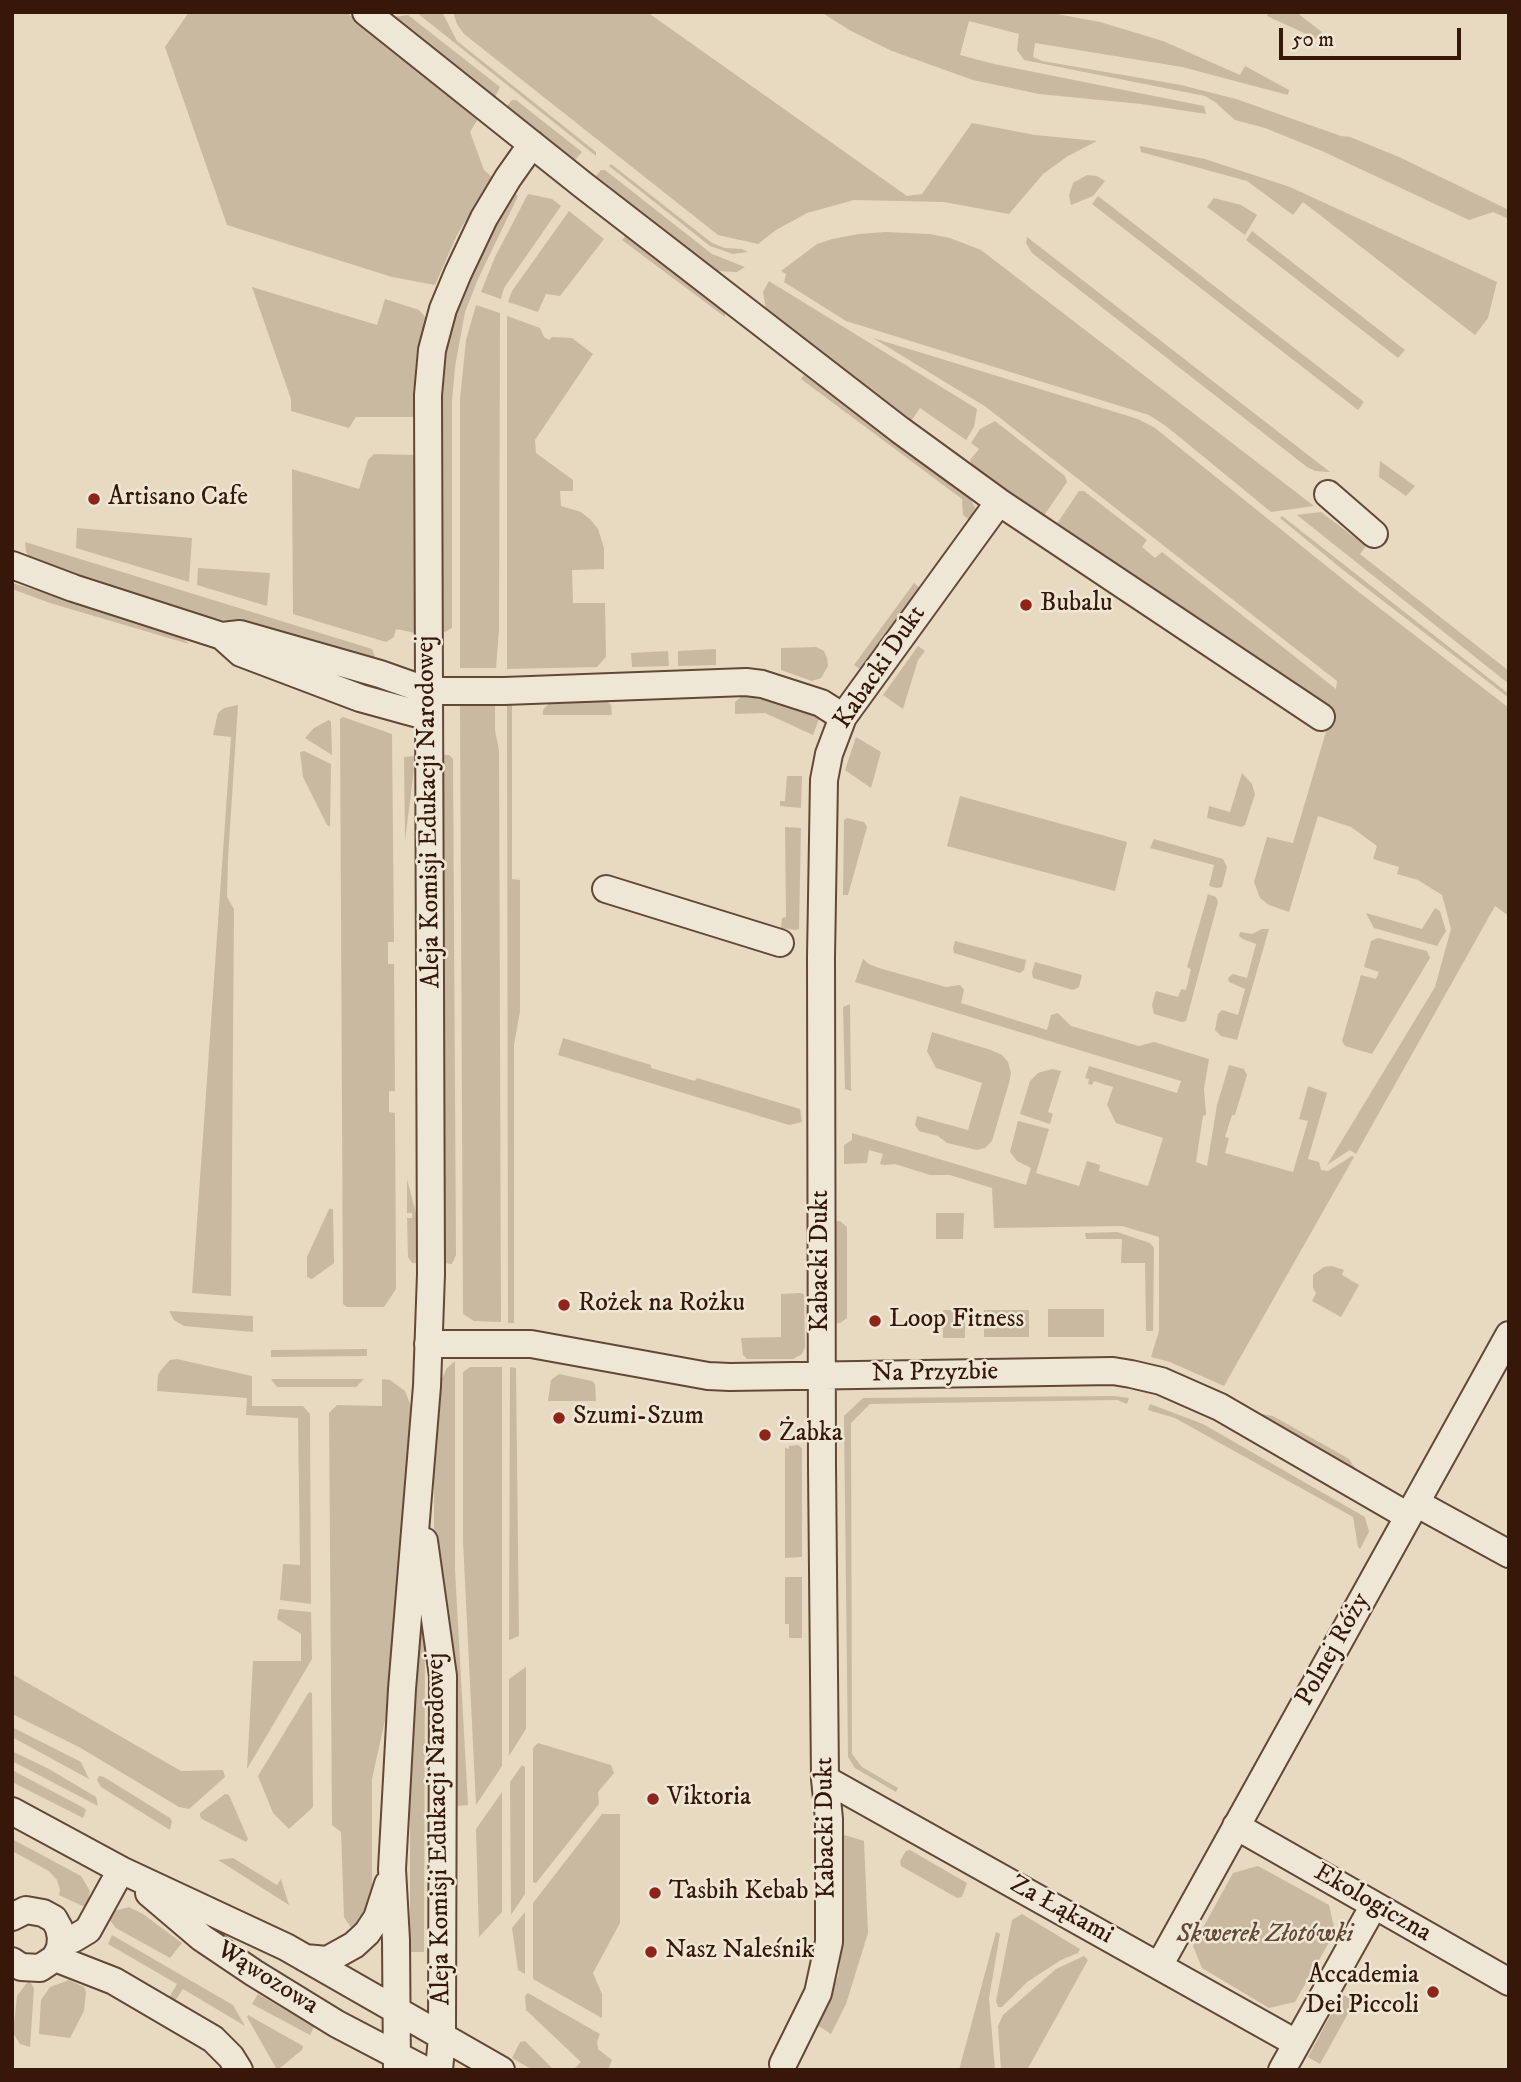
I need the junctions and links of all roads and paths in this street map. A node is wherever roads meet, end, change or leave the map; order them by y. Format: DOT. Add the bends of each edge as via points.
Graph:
graph roads {
  1 [pos="366,12"];
  2 [pos="532,144"];
  3 [pos="1328,495"];
  4 [pos="999,502"];
  5 [pos="1374,534"];
  6 [pos="12,565"];
  7 [pos="222,636"];
  8 [pos="428,691"];
  9 [pos="429,717"];
  10 [pos="844,717"];
  11 [pos="1321,717"];
  12 [pos="606,889"];
  13 [pos="780,943"];
  14 [pos="1509,1335"];
  15 [pos="428,1343"];
  16 [pos="822,1376"];
  17 [pos="418,1505"];
  18 [pos="1412,1510"];
  19 [pos="1509,1555"];
  20 [pos="825,1779"];
  21 [pos="12,1811"];
  22 [pos="1236,1826"];
  23 [pos="392,1869"];
  24 [pos="121,1870"];
  25 [pos="1374,1906"];
  26 [pos="12,1917"];
  27 [pos="58,1948"];
  28 [pos="305,1958"];
  29 [pos="14,1965"];
  30 [pos="1159,1966"];
  31 [pos="1509,1982"];
  32 [pos="396,2011"];
  33 [pos="442,2036"];
  34 [pos="1296,2043"];
  35 [pos="397,2063"];
  36 [pos="783,2064"];
  37 [pos="239,2070"];
  38 [pos="425,2070"];
  39 [pos="439,2070"];
  40 [pos="501,2070"];
  41 [pos="1282,2070"];
  1 -- 2 [label="street"];
  2 -- 4 [label="street"];
  2 -- 8 [label="street, Aleja Komisji Edukacji Narodowej" via="484,218 443,309 432,349"];
  3 -- 5 [label="street"];
  4 -- 10 [label="street, Kabacki Dukt"];
  4 -- 11 [label="street"];
  6 -- 7 [label="street"];
  7 -- 8 [label="street" via="240,634"];
  7 -- 9 [label="street" via="242,653 360,698"];
  8 -- 9 [label="street, Aleja Komisji Edukacji Narodowej"];
  8 -- 10 [label="street" via="746,682 821,703"];
  9 -- 15 [label="street, Aleja Komisji Edukacji Narodowej" via="432,1117"];
  10 -- 16 [label="street, Kabacki Dukt" via="824,780"];
  12 -- 13 [label="street"];
  14 -- 18 [label="street, Polnej Róży"];
  15 -- 16 [label="street, Na Przyzbie" via="542,1345 708,1376"];
  15 -- 17 [label="street, Aleja Komisji Edukacji Narodowej"];
  16 -- 18 [label="street, Na Przyzbie" via="1113,1371 1161,1381 1220,1407"];
  16 -- 20 [label="street, Kabacki Dukt"];
  17 -- 23 [label="street, Aleja Komisji Edukacji Narodowej"];
  17 -- 33 [label="street, Aleja Komisji Edukacji Narodowej" via="443,1676"];
  18 -- 19 [label="street, Na Przyzbie"];
  18 -- 22 [label="street, Polnej Róży"];
  20 -- 30 [label="street, Za Łąkami"];
  20 -- 36 [label="street, Kabacki Dukt" via="829,1942 818,1993"];
  21 -- 24 [label="street, Wąwozowa"];
  22 -- 25 [label="street, Ekologiczna"];
  22 -- 30 [label="street, Polnej Róży"];
  23 -- 28 [label="street, Wąwozowa" via="367,1933 327,1960"];
  23 -- 32 [label="street, Aleja Komisji Edukacji Narodowej"];
  24 -- 27 [label="street" via="88,1930"];
  24 -- 28 [label="street, Wąwozowa"];
  24 -- 35 [label="street, Wąwozowa" via="202,1938"];
  25 -- 31 [label="street, Ekologiczna"];
  25 -- 34 [label="street"];
  26 -- 27 [label="street" via="26,1910 54,1919 59,1928"];
  27 -- 29 [label="street" via="40,1968"];
  27 -- 37 [label="street" via="213,2039"];
  28 -- 32 [label="street, Wąwozowa"];
  30 -- 34 [label="street, Za Łąkami"];
  32 -- 33 [label="street, Wąwozowa"];
  32 -- 35 [label="street, Aleja Komisji Edukacji Narodowej"];
  33 -- 39 [label="street, Aleja Komisji Edukacji Narodowej"];
  33 -- 40 [label="street, Wąwozowa"];
  34 -- 41 [label="street"];
  35 -- 38 [label="street, Wąwozowa"];
}
